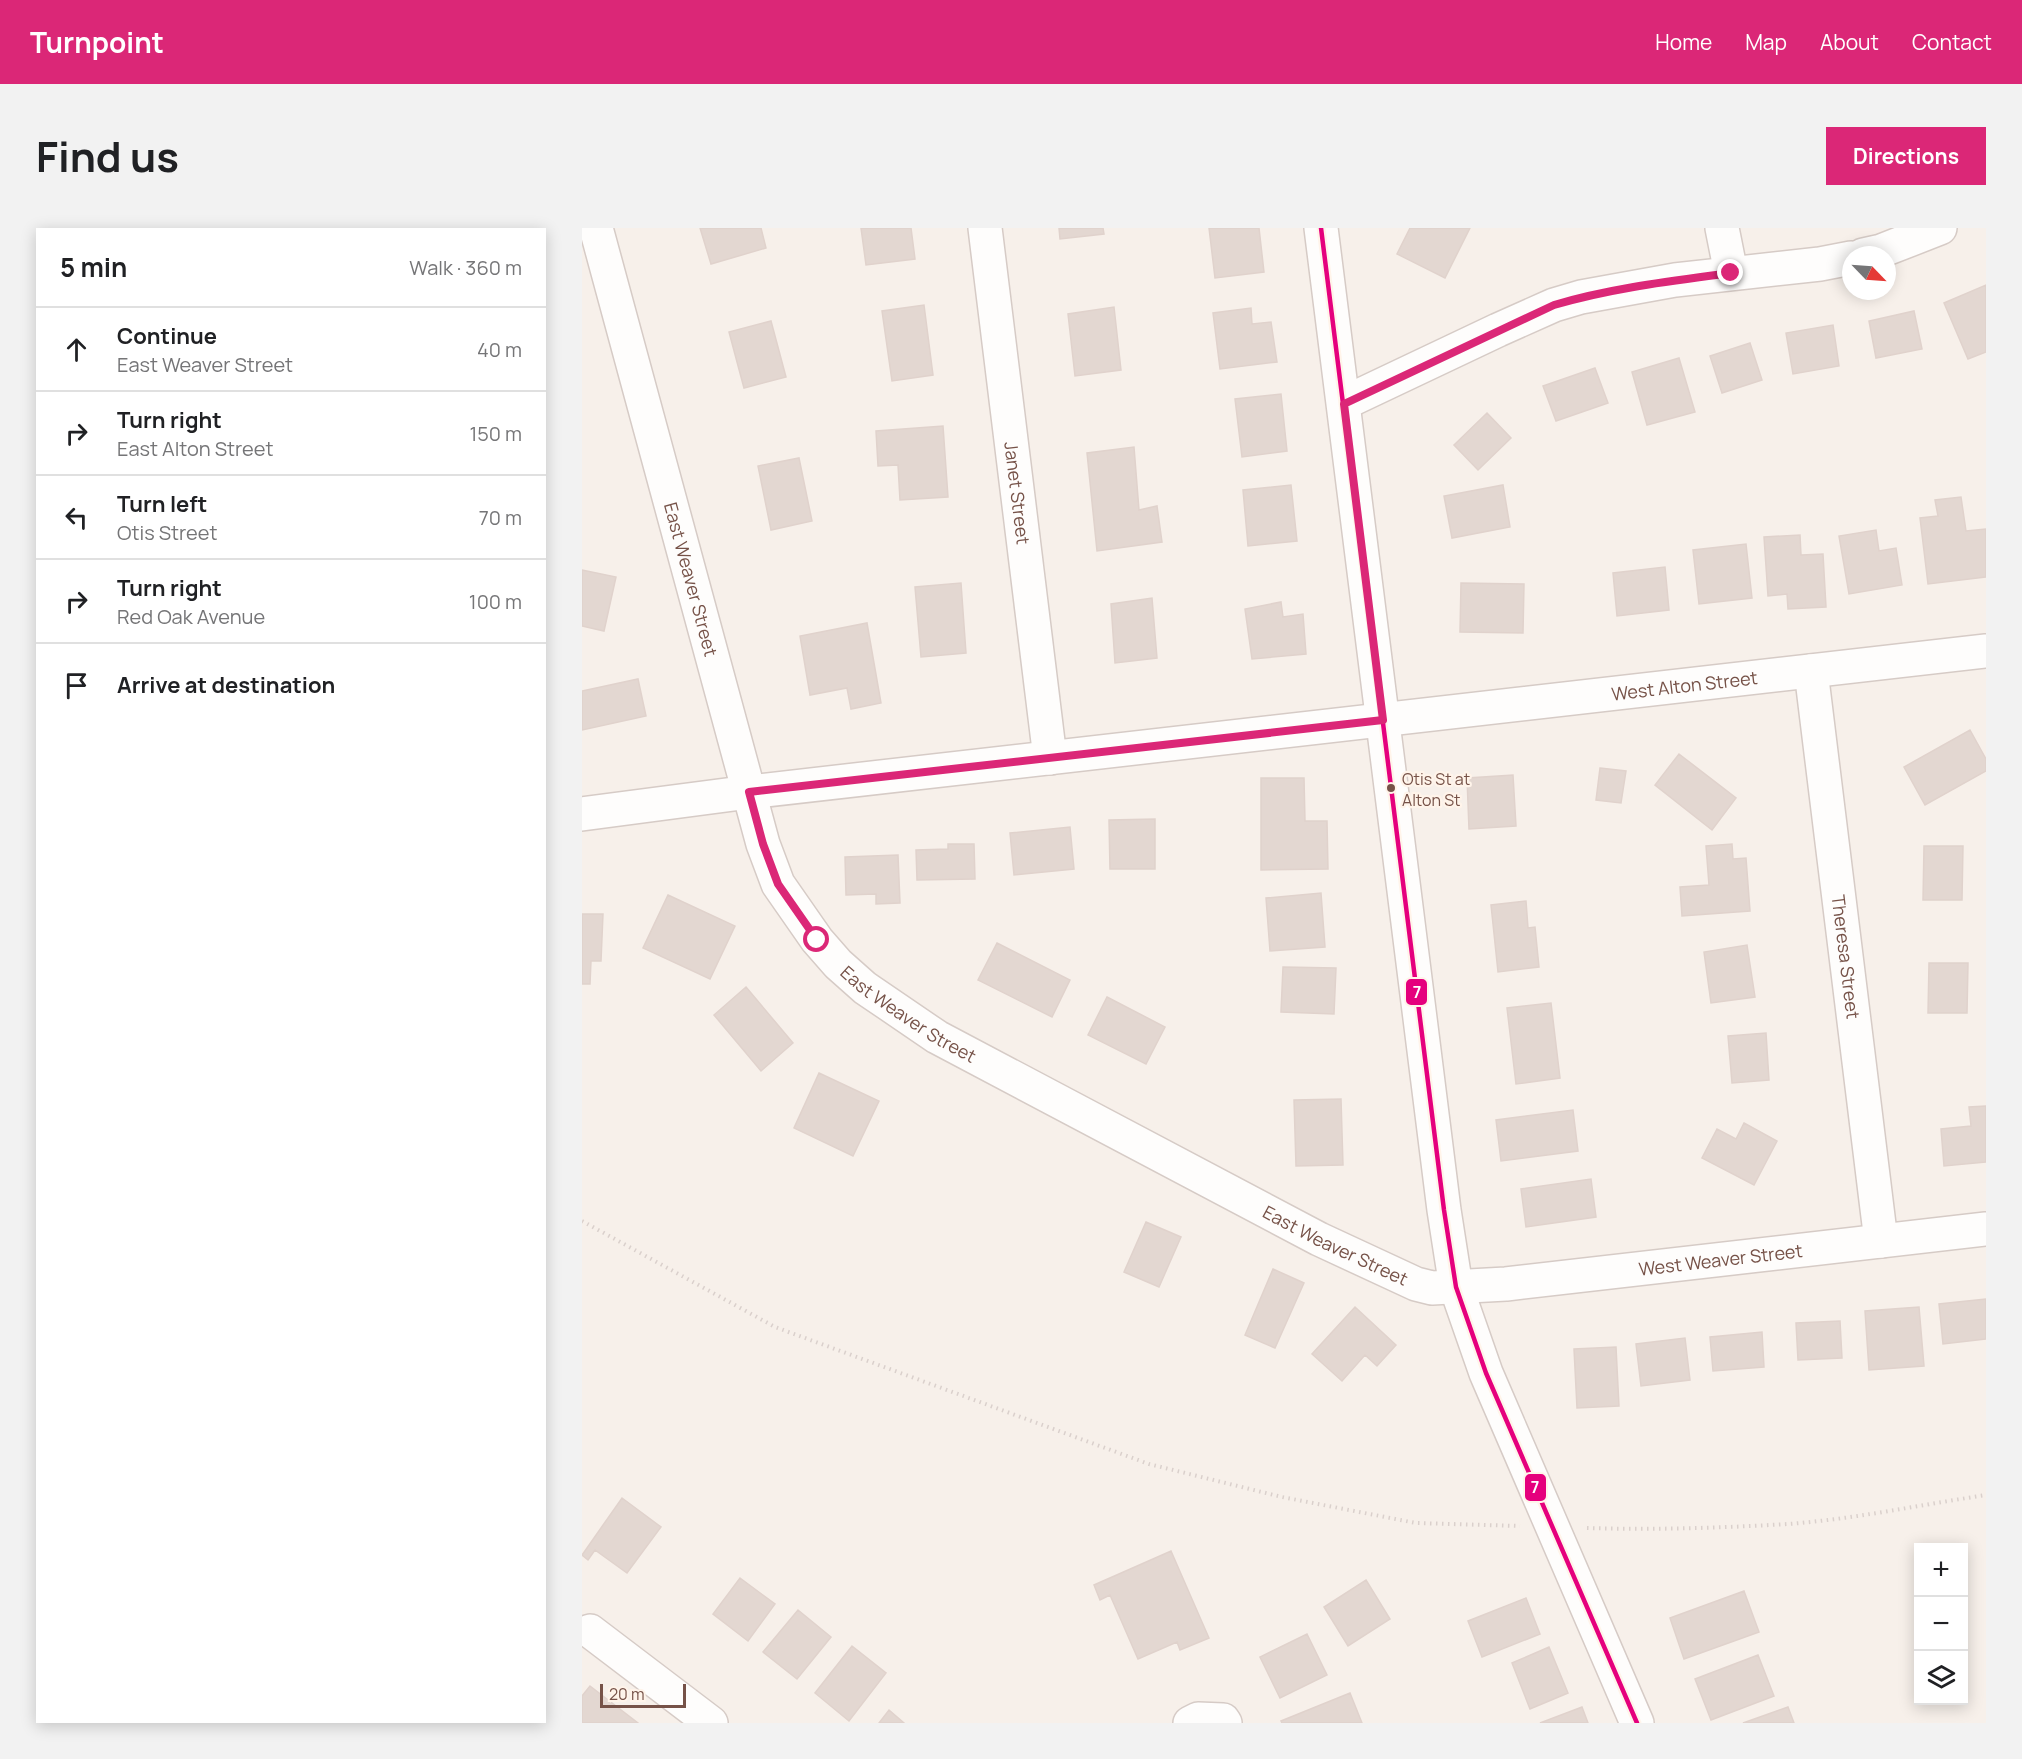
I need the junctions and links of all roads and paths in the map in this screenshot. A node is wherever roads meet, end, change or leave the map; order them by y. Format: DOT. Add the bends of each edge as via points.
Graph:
graph roads {
  1 [pos="985,228"];
  2 [pos="1321,228"];
  3 [pos="1722,228"];
  4 [pos="1940,228"];
  5 [pos="592,235"];
  6 [pos="1894,246"];
  7 [pos="1842,260"];
  8 [pos="1731,273"];
  9 [pos="1344,404"];
  10 [pos="1986,651"];
  11 [pos="1811,671"];
  12 [pos="1383,720"];
  13 [pos="1050,758"];
  14 [pos="749,792"];
  15 [pos="582,814"];
  16 [pos="582,1221"];
  17 [pos="1986,1228"];
  18 [pos="1881,1242"];
  19 [pos="1456,1287"];
  20 [pos="1986,1495"];
  21 [pos="1525,1527"];
  22 [pos="1584,1528"];
  23 [pos="590,1631"];
  24 [pos="1224,1722"];
  25 [pos="711,1723"];
  26 [pos="1191,1723"];
  27 [pos="1637,1723"];
  1 -- 13 [label="street, Janet Street"];
  2 -- 9 [label="street"];
  3 -- 8 [label="street"];
  4 -- 6 [label="street"];
  5 -- 14 [label="street, East Weaver Street"];
  7 -- 8 [label="street"];
  8 -- 9 [label="street" via="1675,280 1554,305"];
  9 -- 12 [label="street"];
  10 -- 11 [label="street, West Alton Street"];
  11 -- 12 [label="street, West Alton Street"];
  11 -- 18 [label="street, Theresa Street"];
  12 -- 13 [label="street, West Alton Street"];
  12 -- 19 [label="street"];
  13 -- 14 [label="street, West Alton Street"];
  14 -- 15 [label="street, West Alton Street"];
  14 -- 19 [label="street, East Weaver Street" via="778,884 817,940 865,988 937,1037 1319,1239 1416,1284"];
  16 -- 21 [label="path" via="775,1327 1149,1464 1282,1497 1416,1523"];
  17 -- 18 [label="street, West Weaver Street"];
  18 -- 19 [label="street, West Weaver Street"];
  19 -- 27 [label="street" via="1486,1373"];
  20 -- 22 [label="path" via="1788,1524 1643,1530"];
  23 -- 25 [label="street"];
  24 -- 26 [label="street" via="1198,1719"];
}
